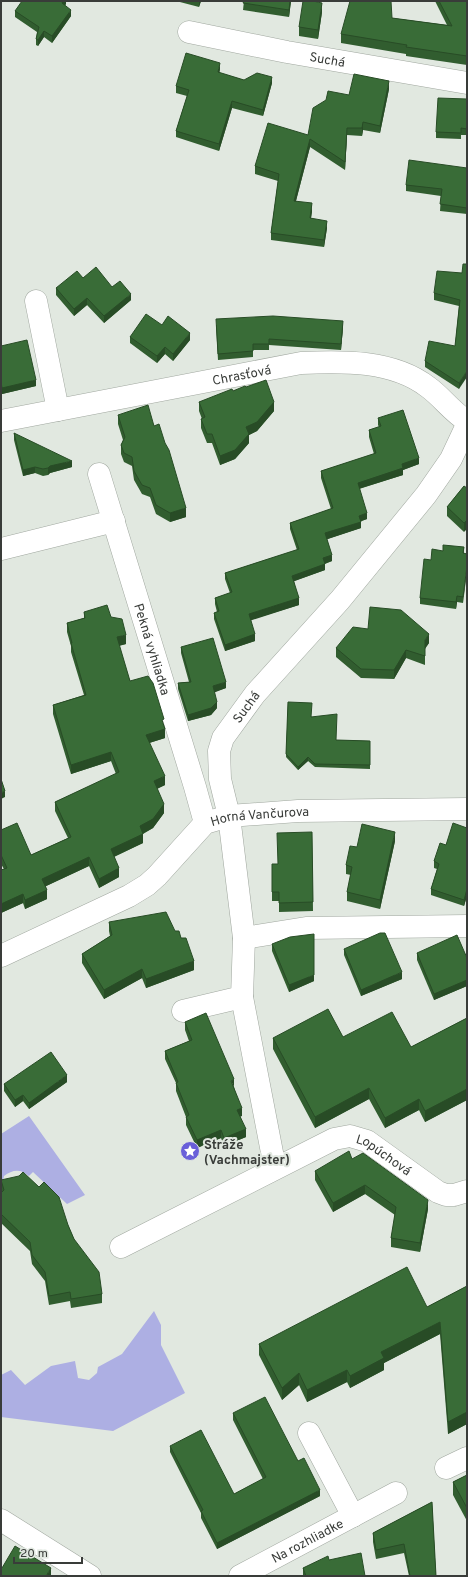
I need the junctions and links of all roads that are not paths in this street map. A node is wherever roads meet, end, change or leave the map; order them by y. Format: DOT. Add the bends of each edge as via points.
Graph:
graph roads {
  1 [pos="189,32"];
  2 [pos="467,83"];
  3 [pos="36,301"];
  4 [pos="58,410"];
  5 [pos="1,421"];
  6 [pos="467,421"];
  7 [pos="467,425"];
  8 [pos="99,474"];
  9 [pos="114,522"];
  10 [pos="1,548"];
  11 [pos="467,809"];
  12 [pos="230,816"];
  13 [pos="205,823"];
  14 [pos="467,926"];
  15 [pos="244,938"];
  16 [pos="1,956"];
  17 [pos="242,997"];
  18 [pos="183,1011"];
  19 [pos="275,1168"];
  20 [pos="467,1191"];
  21 [pos="122,1247"];
  22 [pos="309,1433"];
  23 [pos="467,1458"];
  24 [pos="446,1468"];
  25 [pos="396,1493"];
  26 [pos="353,1516"];
  27 [pos="1,1520"];
  28 [pos="90,1576"];
  29 [pos="240,1576"];
  1 -- 2 [label="street, Suchá"];
  3 -- 4 [label="street"];
  4 -- 5 [label="street, Chrasťová"];
  4 -- 6 [label="street, Chrasťová" via="301,363 331,362 380,366 402,372 437,394 457,415"];
  7 -- 12 [label="street, Suchá" via="451,460 426,495 340,600 254,694 223,738 219,751 220,779"];
  8 -- 9 [label="street, Pekná vyhliadka"];
  9 -- 10 [label="street"];
  9 -- 13 [label="street, Pekná vyhliadka"];
  11 -- 12 [label="street, Horná Vančurova" via="298,811"];
  12 -- 13 [label="street, Horná Vančurova"];
  12 -- 15 [label="street, Suchá"];
  13 -- 16 [label="street, Horná Vančurova" via="147,884 129,896"];
  14 -- 15 [label="street" via="306,928"];
  15 -- 17 [label="street, Suchá"];
  17 -- 18 [label="street"];
  17 -- 19 [label="street"];
  19 -- 20 [label="street, Lopúchová" via="334,1139 350,1136 367,1141 438,1192 454,1195"];
  19 -- 21 [label="street, Lopúchová"];
  22 -- 26 [label="street, Na rozhliadke"];
  23 -- 24 [label="street"];
  25 -- 26 [label="street, Na rozhliadke"];
  26 -- 29 [label="street, Na rozhliadke"];
  27 -- 28 [label="street"];
}
